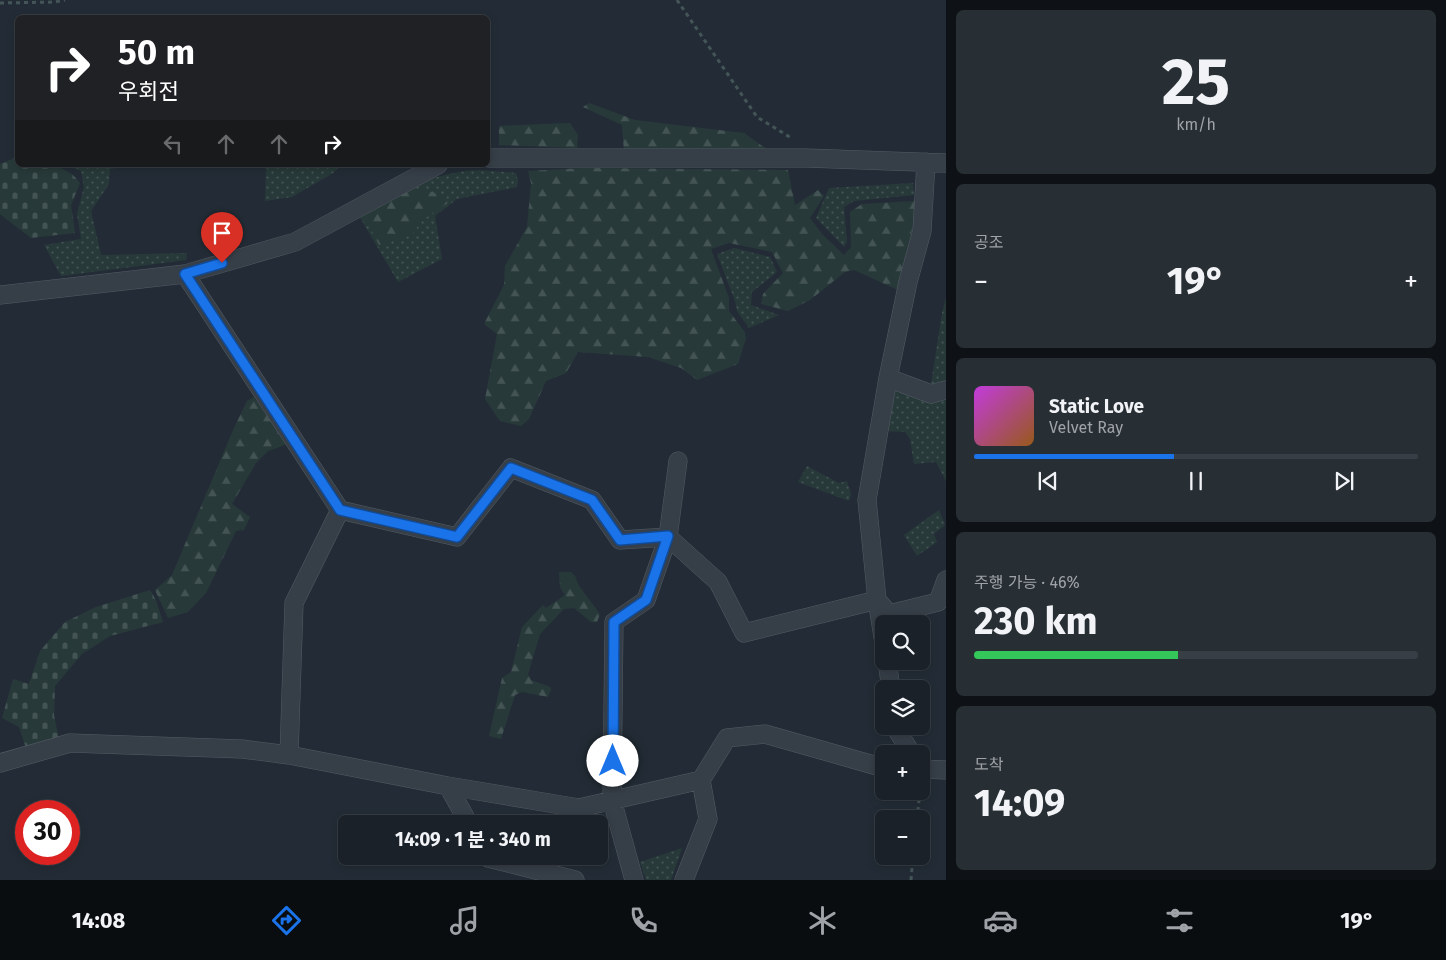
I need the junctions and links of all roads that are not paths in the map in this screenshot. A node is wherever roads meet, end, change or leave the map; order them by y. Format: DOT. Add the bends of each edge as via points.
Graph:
graph roads {
  1 [pos="490,158"];
  2 [pos="926,162"];
  3 [pos="946,163"];
  4 [pos="434,167"];
  5 [pos="185,274"];
  6 [pos="0,295"];
  7 [pos="888,378"];
  8 [pos="946,390"];
  9 [pos="678,461"];
  10 [pos="340,510"];
  11 [pos="668,536"];
  12 [pos="946,580"];
  13 [pos="877,600"];
  14 [pos="879,615"];
  15 [pos="289,755"];
  16 [pos="0,763"];
  17 [pos="875,765"];
  18 [pos="930,769"];
  19 [pos="946,770"];
  20 [pos="701,780"];
  21 [pos="448,786"];
  22 [pos="612,800"];
  23 [pos="464,815"];
  24 [pos="516,865"];
  25 [pos="575,880"];
  26 [pos="634,880"];
  27 [pos="684,880"];
  1 -- 2 [label="street" via="806,158"];
  2 -- 3 [label="street"];
  2 -- 7 [label="street" via="922,232"];
  4 -- 5 [label="street" via="295,242"];
  5 -- 6 [label="street"];
  5 -- 10 [label="street"];
  7 -- 8 [label="street" via="931,394"];
  7 -- 13 [label="street" via="867,500"];
  9 -- 11 [label="street"];
  10 -- 11 [label="street" via="457,537 511,468 592,500 620,540"];
  10 -- 15 [label="street" via="294,603"];
  11 -- 13 [label="street" via="718,582 744,633"];
  11 -- 22 [label="street" via="646,600 614,622"];
  12 -- 13 [label="street" via="938,602 889,614"];
  13 -- 14 [label="street"];
  15 -- 16 [label="street" via="242,749 70,743"];
  15 -- 21 [label="street"];
  17 -- 20 [label="street" via="765,734 727,738"];
  18 -- 19 [label="street"];
  20 -- 22 [label="street"];
  20 -- 27 [label="street" via="708,819"];
  21 -- 22 [label="street" via="579,808"];
  21 -- 23 [label="street"];
  22 -- 26 [label="street"];
  24 -- 25 [label="street"];
}
